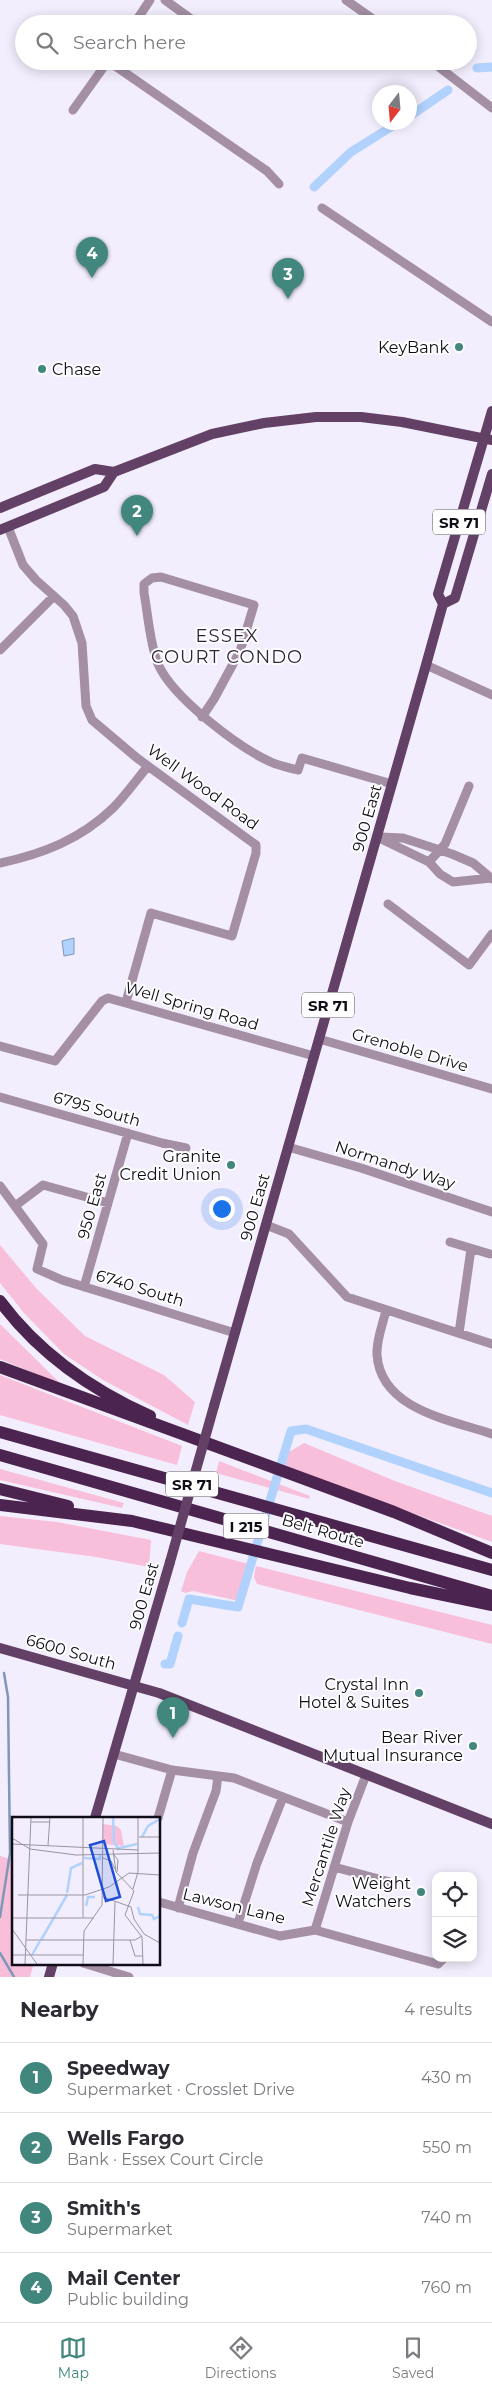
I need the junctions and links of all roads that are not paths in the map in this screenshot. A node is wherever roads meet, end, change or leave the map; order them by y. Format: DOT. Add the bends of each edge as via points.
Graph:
graph roads {
  1 [pos="150,0"];
  2 [pos="165,0"];
  3 [pos="346,0"];
  4 [pos="140,15"];
  5 [pos="186,15"];
  6 [pos="367,15"];
  7 [pos="102,70"];
  8 [pos="121,70"];
  9 [pos="443,70"];
  10 [pos="492,108"];
  11 [pos="74,110"];
  12 [pos="279,184"];
  13 [pos="322,208"];
  14 [pos="492,322"];
  15 [pos="492,411"];
  16 [pos="488,439"];
  17 [pos="114,472"];
  18 [pos="492,474"];
  19 [pos="0,508"];
  20 [pos="4,529"];
  21 [pos="54,596"];
  22 [pos="443,604"];
  23 [pos="0,650"];
  24 [pos="426,665"];
  25 [pos="492,695"];
  26 [pos="202,717"];
  27 [pos="148,766"];
  28 [pos="392,784"];
  29 [pos="469,786"];
  30 [pos="377,837"];
  31 [pos="441,851"];
  32 [pos="429,862"];
  33 [pos="0,863"];
  34 [pos="491,879"];
  35 [pos="388,904"];
  36 [pos="492,934"];
  37 [pos="126,1002"];
  38 [pos="319,1039"];
  39 [pos="0,1046"];
  40 [pos="314,1056"];
  41 [pos="492,1090"];
  42 [pos="0,1097"];
  43 [pos="128,1133"];
  44 [pos="288,1147"];
  45 [pos="186,1148"];
  46 [pos="0,1186"];
  47 [pos="108,1203"];
  48 [pos="15,1206"];
  49 [pos="492,1212"];
  50 [pos="266,1225"];
  51 [pos="450,1242"];
  52 [pos="471,1248"];
  53 [pos="490,1254"];
  54 [pos="84,1287"];
  55 [pos="0,1300"];
  56 [pos="386,1310"];
  57 [pos="235,1333"];
  58 [pos="459,1333"];
  59 [pos="492,1344"];
  60 [pos="0,1367"];
  61 [pos="0,1432"];
  62 [pos="492,1434"];
  63 [pos="0,1455"];
  64 [pos="241,1457"];
  65 [pos="0,1489"];
  66 [pos="0,1505"];
  67 [pos="132,1521"];
  68 [pos="492,1553"];
  69 [pos="492,1570"];
  70 [pos="492,1596"];
  71 [pos="492,1605"];
  72 [pos="0,1648"];
  73 [pos="134,1686"];
  74 [pos="114,1754"];
  75 [pos="172,1770"];
  76 [pos="366,1775"];
  77 [pos="218,1776"];
  78 [pos="283,1796"];
  79 [pos="95,1817"];
  80 [pos="158,1817"];
  81 [pos="348,1822"];
  82 [pos="492,1824"];
  83 [pos="334,1866"];
  84 [pos="390,1882"];
  85 [pos="160,1902"];
  86 [pos="178,1908"];
  87 [pos="238,1923"];
  88 [pos="315,1930"];
  89 [pos="440,1962"];
  90 [pos="53,1964"];
  91 [pos="87,1964"];
  92 [pos="49,1977"];
  93 [pos="129,1977"];
  1 -- 4 [label="street"];
  2 -- 5 [label="street"];
  3 -- 6 [label="street"];
  7 -- 11 [label="street"];
  8 -- 12 [label="street" via="268,171"];
  9 -- 10 [label="street"];
  13 -- 14 [label="street"];
  15 -- 16 [label="main road, 900 East / SR 71"];
  16 -- 17 [label="main road" via="382,419 308,418 212,434"];
  16 -- 22 [label="main road, 900 East / SR 71" via="438,594"];
  17 -- 19 [label="main road" via="95,469"];
  17 -- 20 [label="main road" via="104,486"];
  18 -- 22 [label="main road, 900 East / SR 71" via="455,598"];
  20 -- 21 [label="street, Well Wood Road" via="23,565"];
  21 -- 23 [label="street"];
  21 -- 27 [label="street, Well Wood Road" via="73,616 78,630 85,665 86,706 92,720"];
  22 -- 24 [label="main road, 900 East / SR 71"];
  24 -- 25 [label="street"];
  24 -- 28 [label="main road, 900 East / SR 71"];
  26 -- 26 [label="street" via="240,651 254,605 161,577 152,578 144,584 144,593 158,664"];
  26 -- 28 [label="street" via="274,763 298,770 302,758"];
  27 -- 33 [label="street" via="114,807 91,827 46,852"];
  27 -- 37 [label="street, Well Wood Road" via="251,840 257,849 232,936 151,913"];
  28 -- 30 [label="main road, 900 East / SR 71"];
  29 -- 31 [label="street"];
  30 -- 31 [label="street" via="403,838"];
  30 -- 32 [label="street"];
  30 -- 38 [label="main road, 900 East / SR 71"];
  31 -- 32 [label="street"];
  31 -- 34 [label="street" via="473,863"];
  32 -- 34 [label="street" via="453,882"];
  35 -- 36 [label="street" via="469,965"];
  37 -- 39 [label="street, Well Spring Road" via="108,998 102,1001 55,1061"];
  37 -- 40 [label="street, Well Spring Road"];
  38 -- 40 [label="main road, 900 East / SR 71"];
  38 -- 41 [label="street, Grenoble Drive"];
  40 -- 44 [label="main road, 900 East / SR 71"];
  42 -- 43 [label="street, 6795 South"];
  43 -- 45 [label="street, 6795 South"];
  43 -- 47 [label="street, 950 East"];
  44 -- 49 [label="street, Normandy Way"];
  44 -- 50 [label="main road, 900 East / SR 71"];
  46 -- 48 [label="street"];
  47 -- 48 [label="street" via="44,1185"];
  47 -- 54 [label="street, 950 East"];
  48 -- 54 [label="street, 6740 South" via="43,1244 37,1269"];
  50 -- 56 [label="street" via="294,1239 347,1297"];
  50 -- 57 [label="main road, 900 East / SR 71"];
  51 -- 52 [label="street"];
  52 -- 53 [label="street"];
  52 -- 58 [label="street"];
  54 -- 57 [label="street, 6740 South"];
  55 -- 64 [label="highway" via="13,1318 72,1373 121,1402"];
  56 -- 58 [label="street"];
  56 -- 62 [label="street" via="377,1354 384,1379 393,1391 419,1409"];
  57 -- 73 [label="main road, 900 East / SR 71, bridge"];
  58 -- 59 [label="street"];
  60 -- 64 [label="highway"];
  61 -- 69 [label="highway, Belt Route / I 215"];
  63 -- 70 [label="highway, Belt Route / I 215"];
  64 -- 68 [label="highway" via="394,1512"];
  65 -- 67 [label="highway"];
  66 -- 67 [label="highway"];
  67 -- 71 [label="highway"];
  72 -- 73 [label="main road, 6600 South"];
  73 -- 74 [label="main road, 900 East / SR 71"];
  73 -- 76 [label="main road, 6600 South"];
  74 -- 75 [label="street"];
  74 -- 79 [label="main road, 900 East / SR 71"];
  75 -- 77 [label="street"];
  75 -- 80 [label="street"];
  76 -- 81 [label="street, Mercantile Way"];
  76 -- 82 [label="main road, 6600 South"];
  77 -- 78 [label="street" via="234,1778"];
  77 -- 86 [label="street"];
  78 -- 81 [label="street"];
  78 -- 87 [label="street"];
  81 -- 83 [label="street, Mercantile Way"];
  83 -- 84 [label="street"];
  83 -- 88 [label="street, Mercantile Way"];
  85 -- 86 [label="street, Lawson Lane"];
  86 -- 87 [label="street, Lawson Lane"];
  87 -- 88 [label="street, Lawson Lane" via="280,1936"];
  88 -- 89 [label="street, Lawson Lane"];
  90 -- 92 [label="main road"];
  91 -- 93 [label="street"];
}
